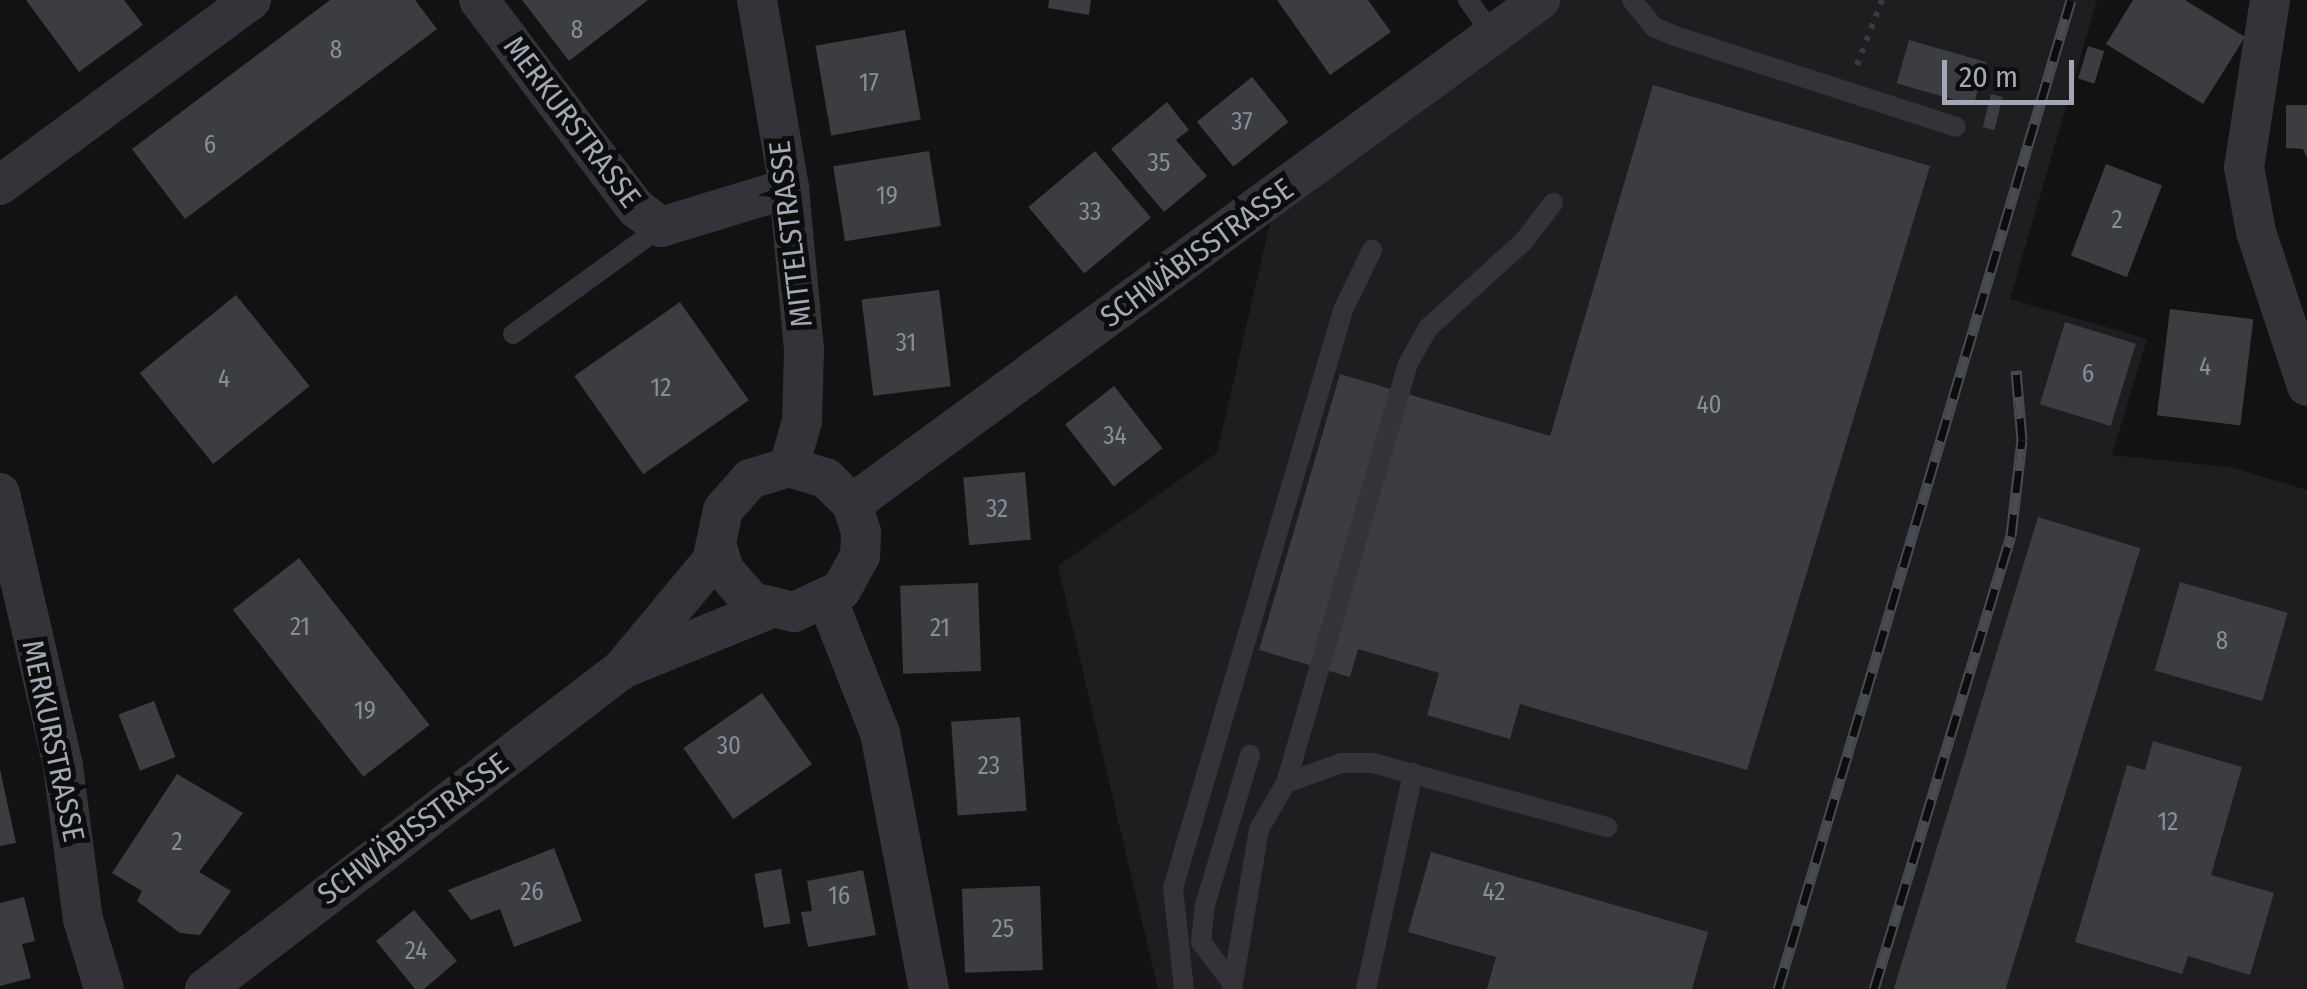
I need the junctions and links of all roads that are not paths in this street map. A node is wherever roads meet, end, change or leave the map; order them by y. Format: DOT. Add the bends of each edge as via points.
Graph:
graph roads {
  1 [pos="250,0"];
  2 [pos="479,0"];
  3 [pos="756,0"];
  4 [pos="1468,0"];
  5 [pos="1540,0"];
  6 [pos="1632,0"];
  7 [pos="2270,0"];
  8 [pos="1493,35"];
  9 [pos="1956,127"];
  10 [pos="0,185"];
  11 [pos="788,188"];
  12 [pos="1553,203"];
  13 [pos="661,227"];
  14 [pos="1372,250"];
  15 [pos="513,334"];
  16 [pos="2307,386"];
  17 [pos="789,467"];
  18 [pos="0,493"];
  19 [pos="852,504"];
  20 [pos="718,550"];
  21 [pos="828,601"];
  22 [pos="769,609"];
  23 [pos="17,661"];
  24 [pos="622,669"];
  25 [pos="1250,754"];
  26 [pos="1414,773"];
  27 [pos="1286,783"];
  28 [pos="1607,827"];
  29 [pos="1233,986"];
  30 [pos="104,989"];
  31 [pos="205,989"];
  32 [pos="928,989"];
  33 [pos="1184,989"];
  34 [pos="1366,989"];
  1 -- 10 [label="street"];
  2 -- 13 [label="street, MERKURSTRASSE" via="636,208"];
  3 -- 11 [label="street, MITTELSTRASSE"];
  4 -- 8 [label="lane"];
  5 -- 8 [label="street, SCHWÄBISSTRASSE"];
  6 -- 9 [label="lane" via="1664,32"];
  7 -- 16 [label="street" via="2244,167 2256,232"];
  8 -- 19 [label="street, SCHWÄBISSTRASSE"];
  11 -- 13 [label="street, MERKURSTRASSE"];
  11 -- 17 [label="street, MITTELSTRASSE" via="804,350 802,420"];
  12 -- 27 [label="lane" via="1524,241 1428,328 1408,364"];
  13 -- 15 [label="lane"];
  14 -- 33 [label="lane" via="1343,310 1173,888"];
  17 -- 19 [label="street" via="826,478"];
  17 -- 20 [label="street" via="769,470 734,492 717,530"];
  18 -- 23 [label="street, MERKURSTRASSE" via="16,544"];
  19 -- 21 [label="street" via="860,556"];
  20 -- 22 [label="street" via="735,588"];
  20 -- 24 [label="street, SCHWÄBISSTRASSE"];
  21 -- 22 [label="street" via="794,612"];
  21 -- 32 [label="street" via="880,733"];
  22 -- 24 [label="street, SCHWÄBISSTRASSE"];
  23 -- 30 [label="street, MERKURSTRASSE" via="63,766 83,919"];
  24 -- 31 [label="street, SCHWÄBISSTRASSE"];
  25 -- 29 [label="lane" via="1205,905 1201,942"];
  26 -- 27 [label="lane" via="1341,762"];
  26 -- 28 [label="lane"];
  26 -- 34 [label="lane"];
  27 -- 29 [label="lane" via="1259,830"];
}
